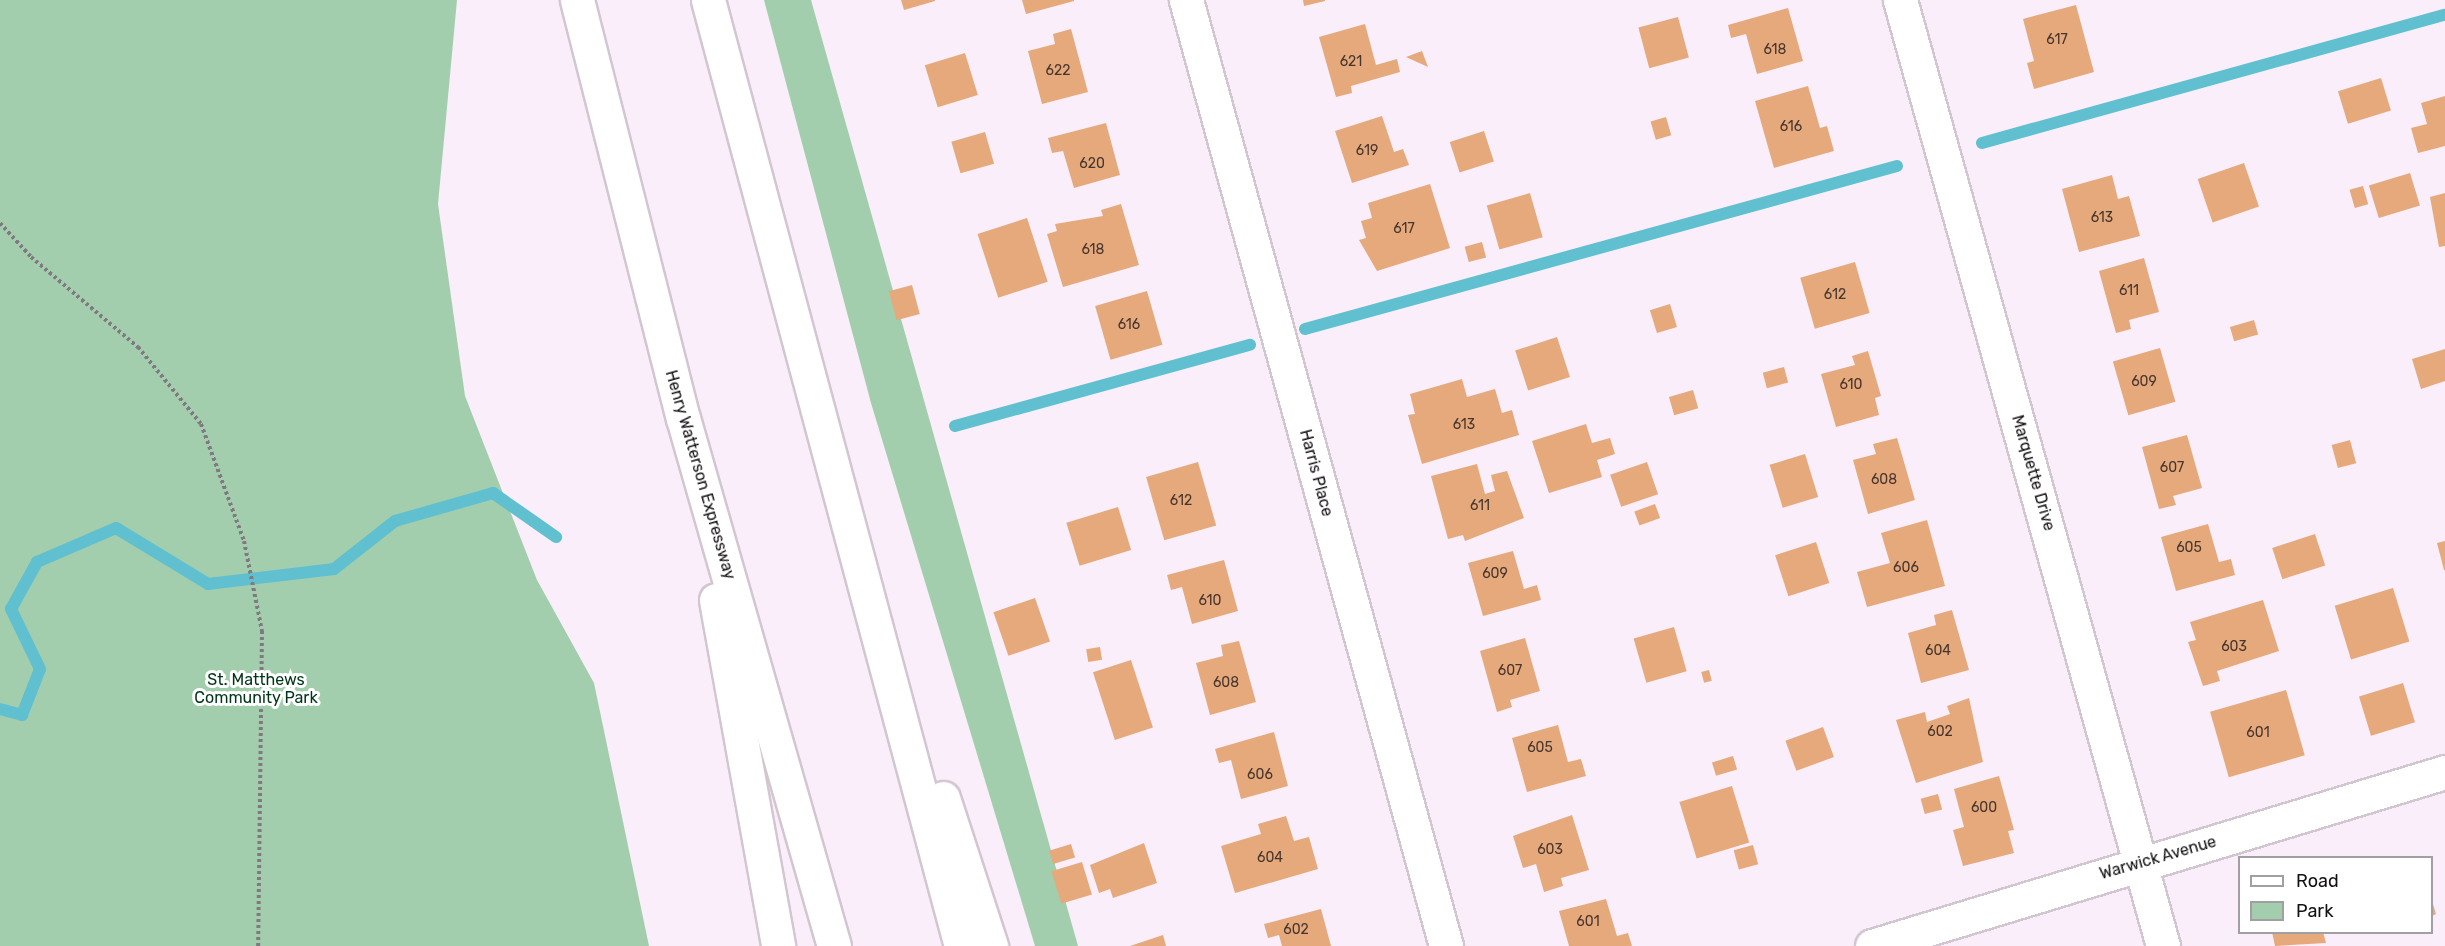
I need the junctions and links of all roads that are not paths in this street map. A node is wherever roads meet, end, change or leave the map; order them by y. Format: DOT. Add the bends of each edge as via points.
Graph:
graph roads {
  1 [pos="577,0"];
  2 [pos="708,0"];
  3 [pos="1186,0"];
  4 [pos="1900,0"];
  5 [pos="682,418"];
  6 [pos="834,459"];
  7 [pos="2445,772"];
  8 [pos="2142,863"];
  9 [pos="778,946"];
  10 [pos="834,946"];
  11 [pos="961,946"];
  12 [pos="991,946"];
  13 [pos="1446,946"];
  14 [pos="1872,946"];
  15 [pos="2163,946"];
  1 -- 5 [label="main road, Henry Watterson Expressway"];
  2 -- 6 [label="main road"];
  3 -- 13 [label="main road, Harris Place"];
  4 -- 8 [label="main road, Marquette Drive"];
  5 -- 9 [label="main road"];
  5 -- 10 [label="main road, Henry Watterson Expressway"];
  6 -- 11 [label="main road"];
  6 -- 12 [label="main road"];
  7 -- 8 [label="main road, Warwick Avenue"];
  8 -- 14 [label="main road, Warwick Avenue"];
  8 -- 15 [label="main road, Marquette Drive"];
}
